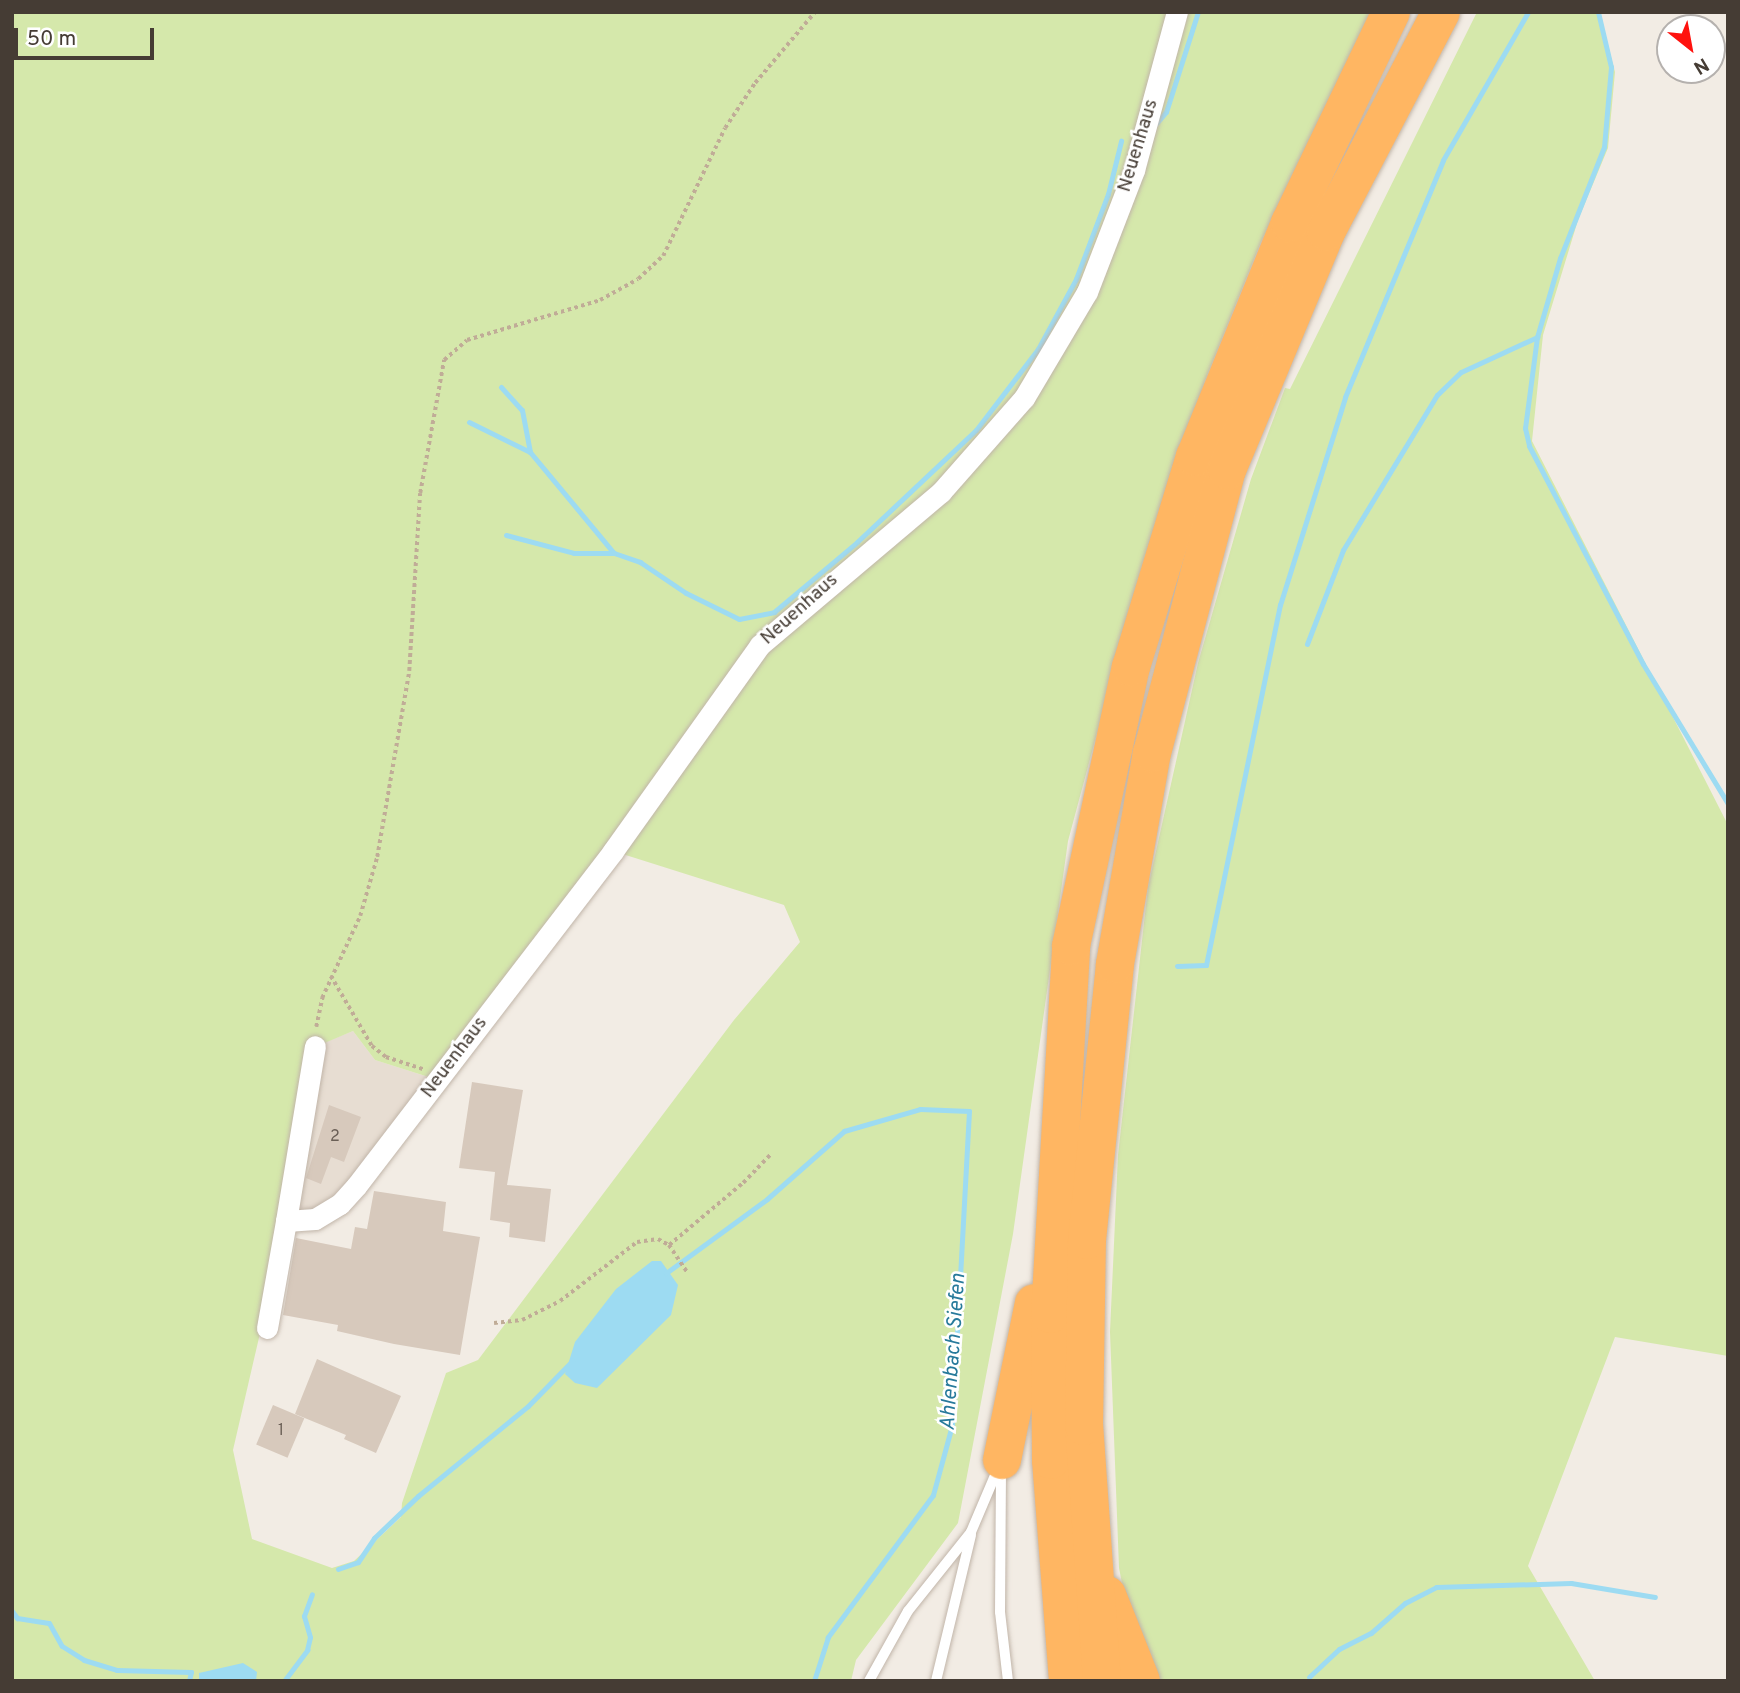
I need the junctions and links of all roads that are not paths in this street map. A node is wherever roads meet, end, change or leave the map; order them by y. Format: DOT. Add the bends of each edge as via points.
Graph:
graph roads {
  1 [pos="1177,12"];
  2 [pos="1391,12"];
  3 [pos="1441,12"];
  4 [pos="315,1046"];
  5 [pos="1054,1216"];
  6 [pos="286,1221"];
  7 [pos="267,1328"];
  8 [pos="1002,1460"];
  9 [pos="971,1532"];
  10 [pos="1090,1545"];
  11 [pos="869,1681"];
  12 [pos="936,1681"];
  13 [pos="1008,1681"];
  14 [pos="1068,1681"];
  15 [pos="1102,1681"];
  16 [pos="1141,1681"];
  1 -- 6 [label="street, Neuenhaus" via="1134,170 1087,292 1024,398 941,492 760,645 612,851 340,1204 315,1219"];
  2 -- 5 [label="highway" via="1290,223 1195,457 1130,667 1071,946"];
  3 -- 10 [label="highway" via="1326,232 1227,470 1152,753 1115,964 1087,1240 1084,1426"];
  4 -- 6 [label="street"];
  5 -- 8 [label="highway"];
  5 -- 14 [label="highway" via="1051,1460"];
  6 -- 7 [label="street"];
  8 -- 9 [label="lane"];
  8 -- 13 [label="lane" via="1000,1612"];
  9 -- 11 [label="lane" via="908,1611"];
  9 -- 12 [label="lane"];
  10 -- 15 [label="highway"];
  10 -- 16 [label="highway"];
}
